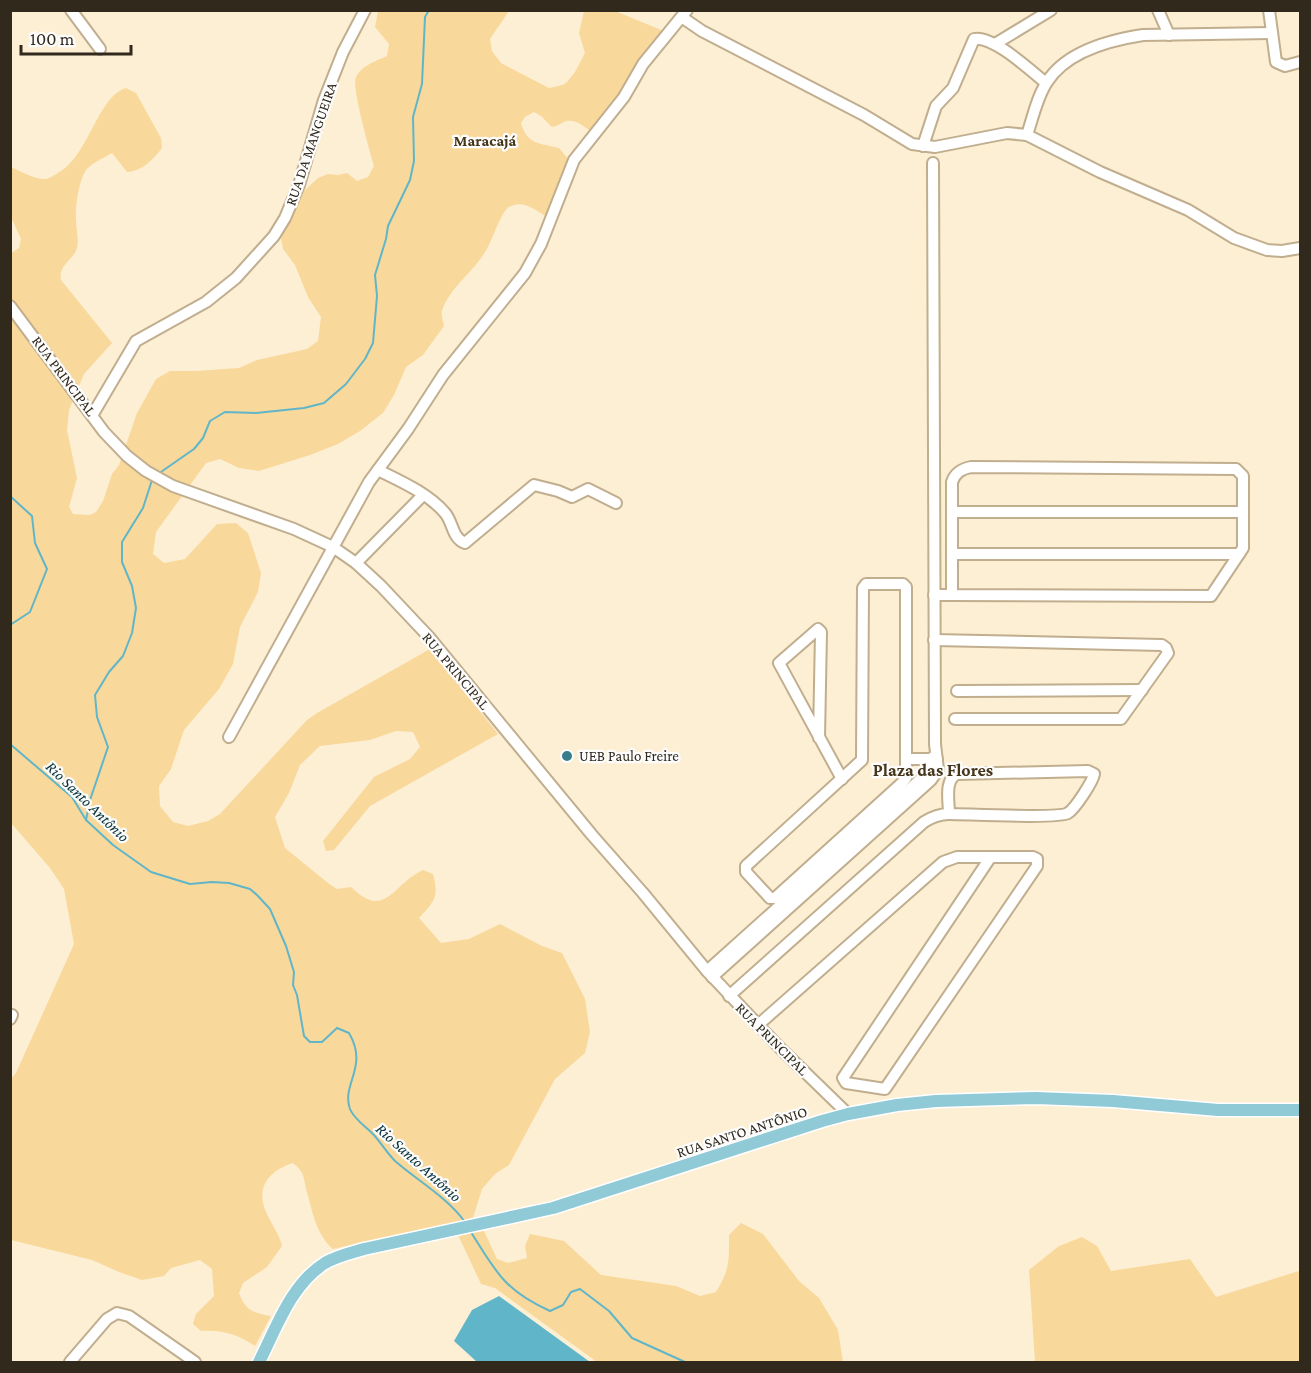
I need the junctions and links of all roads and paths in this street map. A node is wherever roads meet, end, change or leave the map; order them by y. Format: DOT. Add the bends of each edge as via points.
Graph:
graph roads {
  1 [pos="71,10"];
  2 [pos="365,10"];
  3 [pos="1051,10"];
  4 [pos="1158,10"];
  5 [pos="1269,10"];
  6 [pos="685,14"];
  7 [pos="1272,33"];
  8 [pos="1169,35"];
  9 [pos="995,44"];
  10 [pos="100,49"];
  11 [pos="1300,62"];
  12 [pos="1046,83"];
  13 [pos="1027,135"];
  14 [pos="923,146"];
  15 [pos="933,164"];
  16 [pos="1300,248"];
  17 [pos="10,306"];
  18 [pos="93,414"];
  19 [pos="378,470"];
  20 [pos="423,495"];
  21 [pos="616,503"];
  22 [pos="952,512"];
  23 [pos="1243,512"];
  24 [pos="333,547"];
  25 [pos="952,554"];
  26 [pos="1239,554"];
  27 [pos="356,563"];
  28 [pos="934,595"];
  29 [pos="952,595"];
  30 [pos="934,640"];
  31 [pos="1142,690"];
  32 [pos="957,691"];
  33 [pos="955,719"];
  34 [pos="229,736"];
  35 [pos="819,738"];
  36 [pos="906,759"];
  37 [pos="935,759"];
  38 [pos="842,779"];
  39 [pos="949,814"];
  40 [pos="990,858"];
  41 [pos="709,974"];
  42 [pos="729,996"];
  43 [pos="758,1025"];
  44 [pos="1300,1110"];
  45 [pos="848,1114"];
  46 [pos="70,1362"];
  47 [pos="195,1362"];
  48 [pos="259,1362"];
  1 -- 10 [label="street"];
  2 -- 18 [label="street, RUA DA MANGUEIRA" via="343,52 299,185 274,236 236,278 206,302 136,340"];
  3 -- 9 [label="street"];
  4 -- 8 [label="street"];
  5 -- 7 [label="street"];
  6 -- 14 [label="street" via="702,31 912,144"];
  6 -- 19 [label="street" via="643,64 624,97 574,160 541,244 525,273 443,375"];
  7 -- 8 [label="street"];
  7 -- 11 [label="street" via="1276,62 1284,66"];
  8 -- 12 [label="street" via="1143,35 1104,44 1065,64"];
  9 -- 12 [label="street"];
  9 -- 14 [label="street" via="977,38 972,41 953,87 936,106"];
  12 -- 13 [label="street"];
  13 -- 14 [label="street" via="1007,133 963,143"];
  13 -- 16 [label="street" via="1188,210 1234,238 1268,250"];
  15 -- 28 [label="street"];
  17 -- 18 [label="street, RUA PRINCIPAL"];
  18 -- 24 [label="street, RUA PRINCIPAL" via="114,443 155,477"];
  19 -- 20 [label="street"];
  19 -- 24 [label="street"];
  20 -- 21 [label="street" via="445,512 457,538 465,543 534,485 572,497 588,489"];
  20 -- 27 [label="street"];
  22 -- 23 [label="street"];
  22 -- 23 [label="street" via="954,477 971,467 1236,469 1243,476"];
  22 -- 25 [label="street"];
  23 -- 26 [label="street" via="1243,548"];
  24 -- 27 [label="street, RUA PRINCIPAL"];
  24 -- 34 [label="street"];
  25 -- 26 [label="street"];
  25 -- 29 [label="street"];
  26 -- 29 [label="street" via="1211,596"];
  27 -- 41 [label="street, RUA PRINCIPAL" via="429,637"];
  28 -- 29 [label="street"];
  28 -- 30 [label="street"];
  30 -- 31 [label="street" via="1162,645 1168,653"];
  30 -- 37 [label="street"];
  31 -- 32 [label="street"];
  31 -- 33 [label="street" via="1121,719"];
  35 -- 35 [label="street" via="779,663 818,628 820,632"];
  35 -- 38 [label="street"];
  36 -- 37 [label="street"];
  36 -- 38 [label="street" via="903,783 775,898 770,898 746,872 746,866"];
  36 -- 38 [label="street" via="906,587 866,584 862,760"];
  37 -- 41 [label="street" via="923,777"];
  39 -- 39 [label="street" via="1066,814 1094,774 957,774 949,782"];
  39 -- 42 [label="street" via="924,822"];
  40 -- 40 [label="street" via="1032,857 1038,861 887,1087 844,1082 844,1076"];
  40 -- 43 [label="street" via="957,857 943,862"];
  41 -- 42 [label="street, RUA PRINCIPAL"];
  42 -- 43 [label="street, RUA PRINCIPAL"];
  43 -- 45 [label="street, RUA PRINCIPAL"];
  44 -- 45 [label="main road, RUA SANTO ANTÔNIO" via="1239,1111 1010,1098 928,1102"];
  45 -- 48 [label="main road, RUA SANTO ANTÔNIO" via="553,1208 338,1257 324,1263 305,1280"];
  46 -- 47 [label="street" via="117,1312"];
}
